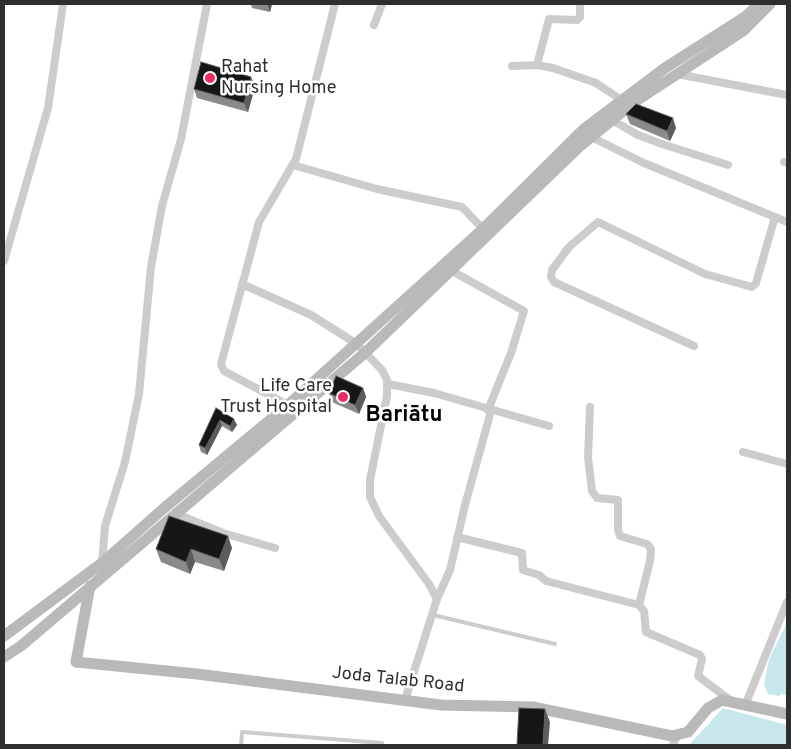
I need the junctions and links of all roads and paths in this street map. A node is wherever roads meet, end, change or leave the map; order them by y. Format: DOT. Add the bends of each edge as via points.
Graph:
graph roads {
  1 [pos="63,4"];
  2 [pos="207,4"];
  3 [pos="334,4"];
  4 [pos="382,4"];
  5 [pos="580,4"];
  6 [pos="759,4"];
  7 [pos="770,4"];
  8 [pos="374,25"];
  9 [pos="537,65"];
  10 [pos="512,66"];
  11 [pos="677,74"];
  12 [pos="787,96"];
  13 [pos="624,101"];
  14 [pos="612,120"];
  15 [pos="591,137"];
  16 [pos="293,165"];
  17 [pos="728,165"];
  18 [pos="776,217"];
  19 [pos="787,222"];
  20 [pos="483,229"];
  21 [pos="4,261"];
  22 [pos="452,271"];
  23 [pos="242,284"];
  24 [pos="358,344"];
  25 [pos="694,346"];
  26 [pos="366,352"];
  27 [pos="388,384"];
  28 [pos="288,405"];
  29 [pos="590,407"];
  30 [pos="490,410"];
  31 [pos="549,426"];
  32 [pos="743,452"];
  33 [pos="787,464"];
  34 [pos="177,514"];
  35 [pos="457,537"];
  36 [pos="275,548"];
  37 [pos="102,563"];
  38 [pos="86,575"];
  39 [pos="90,587"];
  40 [pos="437,599"];
  41 [pos="787,602"];
  42 [pos="639,605"];
  43 [pos="433,615"];
  44 [pos="4,636"];
  45 [pos="554,644"];
  46 [pos="4,657"];
  47 [pos="405,700"];
  48 [pos="730,700"];
  49 [pos="746,703"];
  50 [pos="787,714"];
  51 [pos="675,740"];
  52 [pos="241,745"];
  53 [pos="382,745"];
  1 -- 21 [label="street" via="48,108"];
  2 -- 37 [label="street" via="181,139 162,206 151,268 139,394 125,462 105,526"];
  3 -- 16 [label="street"];
  4 -- 8 [label="street"];
  5 -- 9 [label="street" via="577,20 549,20"];
  6 -- 13 [label="main road" via="745,17 665,68"];
  7 -- 11 [label="main road" via="743,31"];
  9 -- 10 [label="street"];
  9 -- 13 [label="street" via="596,83"];
  11 -- 12 [label="street"];
  11 -- 14 [label="main road"];
  13 -- 20 [label="main road" via="570,143"];
  14 -- 15 [label="main road"];
  14 -- 17 [label="street" via="638,135"];
  15 -- 18 [label="street" via="644,163"];
  15 -- 22 [label="main road"];
  16 -- 20 [label="street" via="462,208"];
  16 -- 23 [label="street" via="258,222"];
  18 -- 19 [label="street"];
  18 -- 25 [label="street" via="752,287 705,274 600,222 569,247 552,270 554,282"];
  20 -- 24 [label="main road"];
  22 -- 26 [label="main road"];
  22 -- 30 [label="street" via="524,311"];
  23 -- 24 [label="street" via="311,315"];
  23 -- 28 [label="street" via="221,367"];
  24 -- 26 [label="street"];
  24 -- 28 [label="main road"];
  26 -- 27 [label="street" via="382,370"];
  26 -- 34 [label="main road"];
  27 -- 30 [label="street" via="434,393"];
  27 -- 40 [label="street" via="370,480 370,497 379,516"];
  28 -- 37 [label="main road"];
  29 -- 42 [label="street" via="588,458 592,492 597,498 618,500 620,536 647,544 650,550"];
  30 -- 31 [label="street"];
  30 -- 35 [label="street"];
  32 -- 33 [label="street"];
  34 -- 36 [label="street" via="223,533"];
  34 -- 39 [label="main road"];
  35 -- 40 [label="street" via="450,570"];
  35 -- 42 [label="street" via="522,553 523,570 539,575 546,582"];
  37 -- 38 [label="main road"];
  38 -- 39 [label="main road, Joda Talab Road"];
  38 -- 44 [label="main road"];
  39 -- 46 [label="main road"];
  39 -- 47 [label="main road, Joda Talab Road" via="76,662"];
  40 -- 43 [label="street"];
  41 -- 49 [label="street"];
  42 -- 48 [label="street" via="644,611 646,632 700,655 698,676"];
  43 -- 45 [label="lane"];
  43 -- 47 [label="street"];
  47 -- 51 [label="main road, Joda Talab Road" via="466,707 533,707"];
  48 -- 49 [label="main road"];
  48 -- 51 [label="main road, Joda Talab Road" via="716,702 688,732"];
  49 -- 50 [label="main road"];
  52 -- 53 [label="lane" via="242,732"];
}
